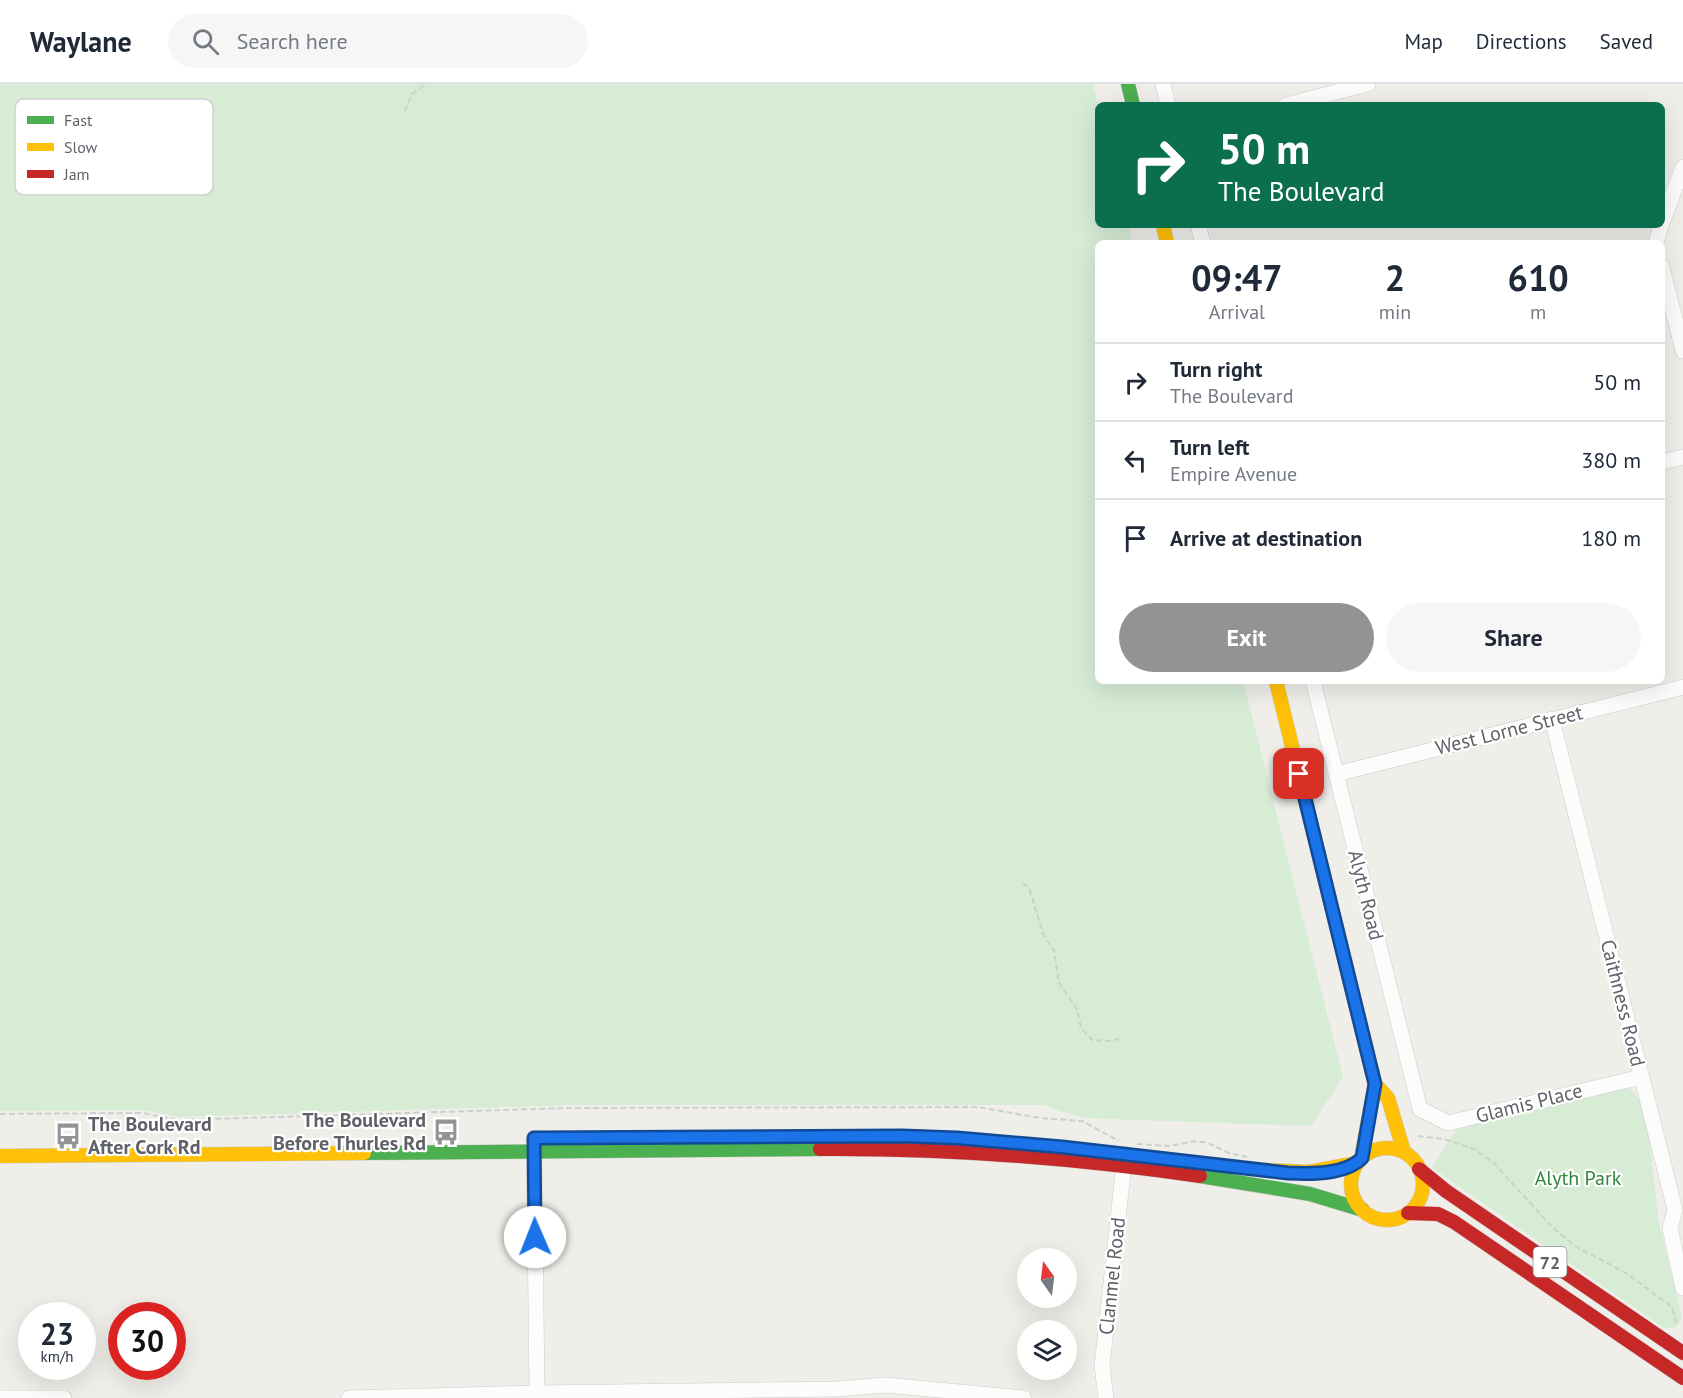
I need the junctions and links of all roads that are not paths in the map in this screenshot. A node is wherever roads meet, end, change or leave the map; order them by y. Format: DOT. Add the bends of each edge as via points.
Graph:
graph roads {
  1 [pos="1128,84"];
  2 [pos="1163,84"];
  3 [pos="1368,84"];
  4 [pos="1132,102"];
  5 [pos="1167,102"];
  6 [pos="1298,102"];
  7 [pos="1683,167"];
  8 [pos="1665,216"];
  9 [pos="1665,279"];
  10 [pos="1683,351"];
  11 [pos="1683,457"];
  12 [pos="1665,461"];
  13 [pos="1277,684"];
  14 [pos="1313,684"];
  15 [pos="1683,687"];
  16 [pos="1552,719"];
  17 [pos="1336,774"];
  18 [pos="1641,1077"];
  19 [pos="1375,1084"];
  20 [pos="1420,1109"];
  21 [pos="0,1143"];
  22 [pos="534,1145"];
  23 [pos="1126,1152"];
  24 [pos="1404,1152"];
  25 [pos="0,1156"];
  26 [pos="1359,1161"];
  27 [pos="1419,1168"];
  28 [pos="1679,1209"];
  29 [pos="1363,1210"];
  30 [pos="1408,1213"];
  31 [pos="1683,1288"];
  32 [pos="1683,1353"];
  33 [pos="1683,1378"];
  34 [pos="836,1389"];
  35 [pos="537,1393"];
  36 [pos="0,1398"];
  37 [pos="64,1398"];
  38 [pos="349,1398"];
  39 [pos="822,1398"];
  40 [pos="1024,1398"];
  41 [pos="1106,1398"];
  1 -- 4 [label="main road"];
  2 -- 5 [label="street"];
  3 -- 6 [label="street"];
  7 -- 8 [label="street"];
  9 -- 10 [label="street"];
  11 -- 12 [label="street"];
  13 -- 19 [label="main road"];
  14 -- 17 [label="street, Alyth Road"];
  15 -- 16 [label="street, West Lorne Street"];
  16 -- 17 [label="street, West Lorne Street"];
  16 -- 18 [label="street, Caithness Road"];
  17 -- 20 [label="street, Alyth Road"];
  18 -- 20 [label="street, Glamis Place" via="1448,1123"];
  18 -- 28 [label="street, Caithness Road"];
  19 -- 24 [label="main road" via="1388,1098"];
  19 -- 26 [label="main road"];
  21 -- 22 [label="main road, 72"];
  22 -- 23 [label="main road, 72"];
  22 -- 25 [label="main road, 72"];
  22 -- 35 [label="street"];
  23 -- 26 [label="main road, 72" via="1306,1174 1324,1173"];
  23 -- 29 [label="main road, 72" via="1337,1200"];
  23 -- 41 [label="street, Clanmel Road" via="1102,1366"];
  24 -- 26 [label="main road, 72" via="1378,1149"];
  24 -- 27 [label="main road, 72"];
  26 -- 29 [label="main road" via="1350,1185"];
  27 -- 30 [label="main road" via="1420,1197"];
  27 -- 32 [label="main road, 72" via="1455,1198"];
  28 -- 31 [label="street, Caithness Road" via="1670,1228"];
  29 -- 30 [label="main road, 72" via="1390,1220"];
  30 -- 33 [label="main road, 72" via="1438,1214 1454,1222"];
  34 -- 35 [label="street"];
  34 -- 39 [label="street"];
  34 -- 40 [label="street" via="886,1385"];
  35 -- 38 [label="street"];
  36 -- 37 [label="street"];
}
